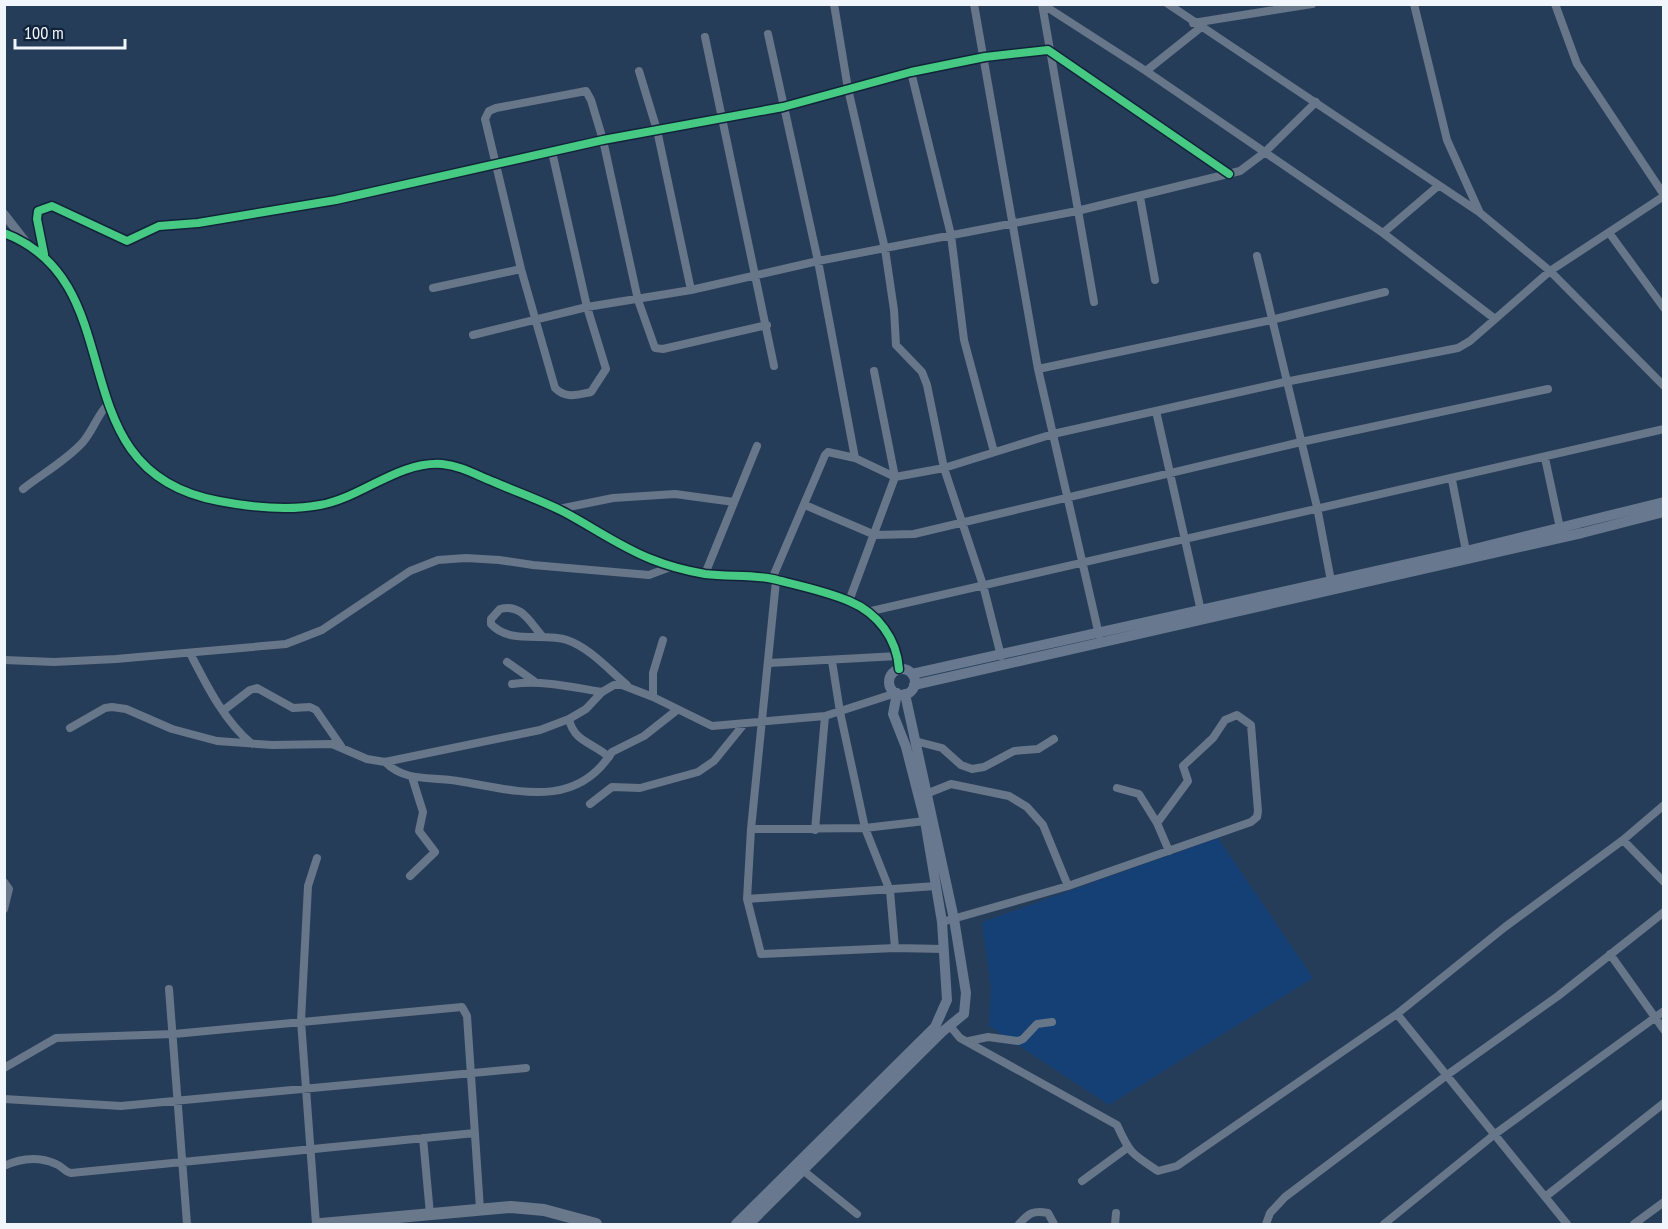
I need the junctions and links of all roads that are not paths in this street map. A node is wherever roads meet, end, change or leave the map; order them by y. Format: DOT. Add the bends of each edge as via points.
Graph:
graph roads {
  1 [pos="834,4"];
  2 [pos="974,4"];
  3 [pos="1042,4"];
  4 [pos="1168,4"];
  5 [pos="1312,4"];
  6 [pos="1414,4"];
  7 [pos="1555,4"];
  8 [pos="1193,22"];
  9 [pos="1200,28"];
  10 [pos="768,34"];
  11 [pos="705,37"];
  12 [pos="1048,50"];
  13 [pos="985,57"];
  14 [pos="639,71"];
  15 [pos="1146,71"];
  16 [pos="911,72"];
  17 [pos="848,89"];
  18 [pos="1316,102"];
  19 [pos="783,106"];
  20 [pos="724,118"];
  21 [pos="657,130"];
  22 [pos="603,140"];
  23 [pos="552,152"];
  24 [pos="1264,153"];
  25 [pos="496,163"];
  26 [pos="1229,174"];
  27 [pos="1438,186"];
  28 [pos="1140,196"];
  29 [pos="1664,196"];
  30 [pos="1077,211"];
  31 [pos="1479,212"];
  32 [pos="4,214"];
  33 [pos="1011,224"];
  34 [pos="4,232"];
  35 [pos="1383,233"];
  36 [pos="1610,234"];
  37 [pos="951,235"];
  38 [pos="26,243"];
  39 [pos="885,249"];
  40 [pos="44,254"];
  41 [pos="1257,256"];
  42 [pos="818,261"];
  43 [pos="521,268"];
  44 [pos="1550,271"];
  45 [pos="755,275"];
  46 [pos="1155,280"];
  47 [pos="433,288"];
  48 [pos="691,290"];
  49 [pos="1385,292"];
  50 [pos="638,300"];
  51 [pos="1094,302"];
  52 [pos="587,307"];
  53 [pos="1664,308"];
  54 [pos="1496,319"];
  55 [pos="1271,320"];
  56 [pos="535,321"];
  57 [pos="767,325"];
  58 [pos="473,335"];
  59 [pos="774,366"];
  60 [pos="1038,369"];
  61 [pos="874,371"];
  62 [pos="1285,382"];
  63 [pos="1663,385"];
  64 [pos="1548,389"];
  65 [pos="109,403"];
  66 [pos="1156,411"];
  67 [pos="1664,429"];
  68 [pos="1053,434"];
  69 [pos="1301,442"];
  70 [pos="757,446"];
  71 [pos="994,452"];
  72 [pos="855,458"];
  73 [pos="1545,458"];
  74 [pos="944,468"];
  75 [pos="1170,473"];
  76 [pos="895,477"];
  77 [pos="1452,480"];
  78 [pos="23,489"];
  79 [pos="1068,498"];
  80 [pos="734,502"];
  81 [pos="1664,502"];
  82 [pos="804,506"];
  83 [pos="1317,507"];
  84 [pos="559,509"];
  85 [pos="1664,512"];
  86 [pos="963,523"];
  87 [pos="1560,528"];
  88 [pos="875,535"];
  89 [pos="1186,539"];
  90 [pos="1466,550"];
  91 [pos="1082,561"];
  92 [pos="674,566"];
  93 [pos="705,574"];
  94 [pos="774,580"];
  95 [pos="1331,581"];
  96 [pos="983,585"];
  97 [pos="849,601"];
  98 [pos="1201,611"];
  99 [pos="867,612"];
  100 [pos="543,637"];
  101 [pos="1099,639"];
  102 [pos="663,640"];
  103 [pos="190,653"];
  104 [pos="898,656"];
  105 [pos="1001,656"];
  106 [pos="4,660"];
  107 [pos="832,661"];
  108 [pos="507,662"];
  109 [pos="769,663"];
  110 [pos="898,669"];
  111 [pos="913,679"];
  112 [pos="534,681"];
  113 [pos="512,684"];
  114 [pos="635,691"];
  115 [pos="602,692"];
  116 [pos="899,694"];
  117 [pos="653,697"];
  118 [pos="224,710"];
  119 [pos="677,710"];
  120 [pos="840,712"];
  121 [pos="825,716"];
  122 [pos="569,719"];
  123 [pos="761,722"];
  124 [pos="744,724"];
  125 [pos="70,728"];
  126 [pos="1054,739"];
  127 [pos="915,741"];
  128 [pos="253,745"];
  129 [pos="342,747"];
  130 [pos="609,757"];
  131 [pos="385,762"];
  132 [pos="412,777"];
  133 [pos="1117,788"];
  134 [pos="926,794"];
  135 [pos="590,804"];
  136 [pos="1664,805"];
  137 [pos="925,821"];
  138 [pos="1157,823"];
  139 [pos="865,828"];
  140 [pos="751,829"];
  141 [pos="815,830"];
  142 [pos="1623,840"];
  143 [pos="1169,851"];
  144 [pos="317,858"];
  145 [pos="410,876"];
  146 [pos="4,882"];
  147 [pos="1664,882"];
  148 [pos="936,886"];
  149 [pos="1068,886"];
  150 [pos="890,891"];
  151 [pos="747,899"];
  152 [pos="4,909"];
  153 [pos="1664,912"];
  154 [pos="954,919"];
  155 [pos="942,922"];
  156 [pos="896,948"];
  157 [pos="944,949"];
  158 [pos="1610,954"];
  159 [pos="169,989"];
  160 [pos="1664,1011"];
  161 [pos="1397,1014"];
  162 [pos="1655,1018"];
  163 [pos="301,1021"];
  164 [pos="1052,1022"];
  165 [pos="950,1026"];
  166 [pos="1664,1030"];
  167 [pos="174,1034"];
  168 [pos="969,1041"];
  169 [pos="4,1068"];
  170 [pos="526,1068"];
  171 [pos="470,1071"];
  172 [pos="1447,1075"];
  173 [pos="304,1087"];
  174 [pos="880,1088"];
  175 [pos="4,1099"];
  176 [pos="179,1100"];
  177 [pos="1664,1103"];
  178 [pos="475,1133"];
  179 [pos="1496,1134"];
  180 [pos="423,1138"];
  181 [pos="1127,1148"];
  182 [pos="308,1149"];
  183 [pos="182,1163"];
  184 [pos="4,1166"];
  185 [pos="805,1172"];
  186 [pos="1082,1181"];
  187 [pos="1545,1197"];
  188 [pos="1664,1202"];
  189 [pos="480,1209"];
  190 [pos="1116,1213"];
  191 [pos="430,1214"];
  192 [pos="857,1214"];
  193 [pos="401,1221"];
  194 [pos="187,1224"];
  195 [pos="316,1224"];
  196 [pos="321,1224"];
  197 [pos="596,1224"];
  198 [pos="736,1224"];
  199 [pos="750,1224"];
  200 [pos="1019,1224"];
  201 [pos="1054,1224"];
  202 [pos="1115,1224"];
  203 [pos="1266,1224"];
  204 [pos="1384,1224"];
  205 [pos="1567,1224"];
  206 [pos="1635,1224"];
  1 -- 17 [label="street"];
  2 -- 13 [label="street"];
  3 -- 12 [label="street"];
  3 -- 15 [label="street"];
  4 -- 8 [label="street"];
  5 -- 8 [label="street"];
  6 -- 31 [label="street" via="1447,140"];
  7 -- 29 [label="street" via="1577,64"];
  8 -- 9 [label="street"];
  9 -- 15 [label="street"];
  9 -- 18 [label="street"];
  10 -- 19 [label="street"];
  11 -- 20 [label="street"];
  12 -- 13 [label="street"];
  12 -- 26 [label="street"];
  12 -- 30 [label="street"];
  13 -- 16 [label="street"];
  13 -- 33 [label="street"];
  14 -- 21 [label="street"];
  15 -- 24 [label="street"];
  16 -- 17 [label="street"];
  16 -- 37 [label="street"];
  17 -- 19 [label="street"];
  17 -- 39 [label="street"];
  18 -- 24 [label="street"];
  18 -- 27 [label="street"];
  19 -- 20 [label="street"];
  19 -- 42 [label="street"];
  20 -- 21 [label="street"];
  20 -- 45 [label="street"];
  21 -- 22 [label="street"];
  21 -- 48 [label="street"];
  22 -- 23 [label="street"];
  22 -- 25 [label="street" via="586,91 496,108 485,119"];
  22 -- 50 [label="street"];
  23 -- 25 [label="street"];
  23 -- 52 [label="street"];
  24 -- 26 [label="street" via="1240,171"];
  24 -- 35 [label="street"];
  25 -- 40 [label="street" via="336,200 159,226 127,241 52,206 44,207 38,211 37,219"];
  25 -- 43 [label="street"];
  26 -- 28 [label="street"];
  27 -- 31 [label="street"];
  27 -- 35 [label="street"];
  28 -- 30 [label="street"];
  28 -- 46 [label="street"];
  29 -- 36 [label="street"];
  30 -- 33 [label="street"];
  30 -- 51 [label="street"];
  31 -- 44 [label="street"];
  32 -- 38 [label="street"];
  33 -- 37 [label="street"];
  33 -- 60 [label="street"];
  34 -- 38 [label="street"];
  35 -- 54 [label="street"];
  36 -- 44 [label="street"];
  36 -- 53 [label="street"];
  37 -- 39 [label="street"];
  37 -- 71 [label="street" via="964,340"];
  38 -- 40 [label="street"];
  39 -- 42 [label="street"];
  39 -- 74 [label="street" via="896,345 917,366 927,385"];
  40 -- 65 [label="street" via="73,292"];
  41 -- 55 [label="street"];
  42 -- 45 [label="street"];
  42 -- 72 [label="street"];
  43 -- 47 [label="street"];
  43 -- 56 [label="street"];
  44 -- 54 [label="street"];
  44 -- 63 [label="street"];
  45 -- 48 [label="street"];
  45 -- 57 [label="street"];
  48 -- 50 [label="street"];
  49 -- 55 [label="street"];
  50 -- 52 [label="street"];
  50 -- 57 [label="street" via="655,348"];
  52 -- 56 [label="street"];
  52 -- 56 [label="street" via="606,369 591,392 571,396 555,388"];
  54 -- 62 [label="street" via="1458,348"];
  55 -- 60 [label="street"];
  55 -- 62 [label="street"];
  56 -- 58 [label="street"];
  57 -- 59 [label="street"];
  60 -- 68 [label="street"];
  61 -- 76 [label="street"];
  62 -- 66 [label="street"];
  62 -- 69 [label="street"];
  64 -- 69 [label="street"];
  65 -- 78 [label="street" via="81,444"];
  65 -- 84 [label="street" via="121,436 145,466 188,493 217,501 257,507 321,505 411,469 441,464 472,471"];
  66 -- 68 [label="street"];
  66 -- 75 [label="street"];
  67 -- 73 [label="street"];
  68 -- 71 [label="street"];
  68 -- 79 [label="street"];
  69 -- 75 [label="street"];
  69 -- 83 [label="street"];
  70 -- 80 [label="street"];
  71 -- 74 [label="street"];
  72 -- 76 [label="street"];
  72 -- 82 [label="street" via="832,451 825,455"];
  73 -- 77 [label="street"];
  73 -- 87 [label="street"];
  74 -- 76 [label="street"];
  74 -- 86 [label="street"];
  75 -- 79 [label="street"];
  75 -- 89 [label="street"];
  76 -- 88 [label="street"];
  77 -- 83 [label="street"];
  77 -- 90 [label="street"];
  79 -- 86 [label="street"];
  79 -- 91 [label="street"];
  80 -- 84 [label="street" via="675,494 613,498"];
  80 -- 93 [label="street"];
  81 -- 87 [label="main road"];
  82 -- 88 [label="street"];
  82 -- 94 [label="street"];
  83 -- 89 [label="street"];
  83 -- 95 [label="street"];
  84 -- 92 [label="street" via="650,559"];
  85 -- 101 [label="main road"];
  86 -- 88 [label="street" via="914,534"];
  86 -- 96 [label="street"];
  87 -- 90 [label="main road"];
  88 -- 97 [label="street"];
  89 -- 91 [label="street"];
  89 -- 98 [label="street"];
  90 -- 95 [label="main road"];
  91 -- 96 [label="street"];
  91 -- 101 [label="street"];
  92 -- 93 [label="street"];
  92 -- 103 [label="street" via="649,574 499,560 438,560 410,571 322,630 286,644"];
  93 -- 94 [label="street"];
  94 -- 97 [label="street"];
  94 -- 109 [label="street"];
  95 -- 98 [label="main road"];
  96 -- 99 [label="street"];
  96 -- 105 [label="street"];
  97 -- 99 [label="street"];
  98 -- 101 [label="main road"];
  99 -- 104 [label="street" via="883,626"];
  100 -- 100 [label="street" via="504,633 491,619 501,609 514,608"];
  100 -- 114 [label="street" via="579,646"];
  101 -- 105 [label="main road"];
  101 -- 111 [label="main road"];
  102 -- 117 [label="street" via="653,672"];
  103 -- 106 [label="street" via="54,662"];
  103 -- 118 [label="street"];
  104 -- 107 [label="street"];
  104 -- 110 [label="street"];
  105 -- 111 [label="main road"];
  107 -- 109 [label="street"];
  107 -- 120 [label="street"];
  108 -- 112 [label="street"];
  109 -- 123 [label="street"];
  110 -- 111 [label="main road" via="906,670"];
  110 -- 116 [label="main road" via="889,682"];
  111 -- 116 [label="main road"];
  112 -- 113 [label="street"];
  112 -- 115 [label="street"];
  114 -- 115 [label="street" via="622,685"];
  114 -- 117 [label="street"];
  115 -- 122 [label="street" via="586,709"];
  116 -- 120 [label="street"];
  116 -- 127 [label="main road"];
  116 -- 137 [label="main road" via="893,714"];
  117 -- 119 [label="street"];
  118 -- 128 [label="street"];
  118 -- 129 [label="street" via="257,688 293,708 316,710"];
  119 -- 124 [label="street" via="712,726"];
  119 -- 130 [label="street"];
  120 -- 121 [label="street"];
  120 -- 139 [label="street"];
  121 -- 123 [label="street"];
  121 -- 141 [label="street"];
  122 -- 130 [label="street" via="575,734"];
  122 -- 131 [label="street" via="540,730"];
  123 -- 124 [label="street"];
  123 -- 140 [label="street"];
  124 -- 135 [label="street" via="714,761 698,772 640,788 612,787"];
  125 -- 128 [label="street" via="112,707 196,735"];
  126 -- 127 [label="street" via="1038,749 1014,751 972,769 961,765 942,748"];
  127 -- 134 [label="main road"];
  128 -- 129 [label="street" via="319,743"];
  129 -- 131 [label="street" via="367,759"];
  130 -- 132 [label="street" via="581,782 538,793"];
  131 -- 132 [label="street" via="393,770"];
  132 -- 145 [label="street" via="423,812 419,831 435,852"];
  133 -- 138 [label="street" via="1139,794"];
  134 -- 149 [label="street" via="951,784 1009,796 1027,807 1043,825"];
  134 -- 154 [label="main road"];
  136 -- 142 [label="street"];
  137 -- 139 [label="street"];
  137 -- 148 [label="main road"];
  138 -- 143 [label="street"];
  138 -- 143 [label="street" via="1188,781 1186,760 1213,738 1225,720 1237,715 1251,725 1257,817"];
  139 -- 141 [label="street"];
  139 -- 150 [label="street"];
  140 -- 141 [label="street"];
  140 -- 151 [label="street"];
  142 -- 147 [label="street"];
  142 -- 161 [label="street"];
  143 -- 149 [label="street"];
  144 -- 163 [label="street" via="308,886"];
  146 -- 152 [label="street" via="9,889"];
  148 -- 150 [label="street"];
  148 -- 155 [label="main road"];
  149 -- 154 [label="street"];
  150 -- 151 [label="street"];
  150 -- 156 [label="street"];
  151 -- 156 [label="street" via="761,954"];
  153 -- 158 [label="street"];
  154 -- 155 [label="street"];
  154 -- 165 [label="main road" via="966,993 964,1014"];
  155 -- 157 [label="main road"];
  156 -- 157 [label="street"];
  157 -- 174 [label="main road" via="947,1000 941,1015 935,1027 898,1062"];
  158 -- 162 [label="street"];
  158 -- 172 [label="street"];
  159 -- 167 [label="street"];
  160 -- 162 [label="street"];
  161 -- 172 [label="street"];
  161 -- 181 [label="street" via="1177,1166 1158,1171"];
  162 -- 166 [label="street"];
  162 -- 179 [label="street"];
  163 -- 167 [label="street"];
  163 -- 171 [label="street" via="462,1007 467,1016"];
  163 -- 173 [label="street"];
  164 -- 168 [label="street" via="1037,1024 1018,1041 988,1037"];
  165 -- 168 [label="street" via="960,1038"];
  165 -- 174 [label="main road" via="908,1070"];
  167 -- 169 [label="street" via="56,1038"];
  167 -- 176 [label="street"];
  168 -- 181 [label="street" via="1117,1125"];
  170 -- 171 [label="street"];
  171 -- 173 [label="street"];
  171 -- 178 [label="street"];
  172 -- 179 [label="street"];
  172 -- 203 [label="street" via="1286,1197 1270,1213"];
  173 -- 176 [label="street"];
  173 -- 182 [label="street"];
  174 -- 185 [label="main road"];
  174 -- 198 [label="main road"];
  175 -- 176 [label="street" via="121,1106"];
  176 -- 183 [label="street"];
  177 -- 187 [label="street"];
  178 -- 180 [label="street"];
  178 -- 189 [label="street"];
  179 -- 187 [label="street"];
  179 -- 204 [label="street"];
  180 -- 182 [label="street"];
  180 -- 191 [label="street"];
  181 -- 186 [label="street"];
  182 -- 183 [label="street"];
  182 -- 195 [label="street"];
  183 -- 184 [label="street" via="71,1173 36,1159 25,1158"];
  183 -- 194 [label="street"];
  185 -- 192 [label="street"];
  185 -- 199 [label="main road"];
  187 -- 205 [label="street"];
  188 -- 206 [label="street"];
  189 -- 191 [label="highway"];
  189 -- 197 [label="highway" via="544,1210"];
  190 -- 202 [label="street"];
  191 -- 193 [label="highway"];
  193 -- 196 [label="highway"];
  200 -- 201 [label="street" via="1029,1213 1037,1211 1048,1213"];
}
